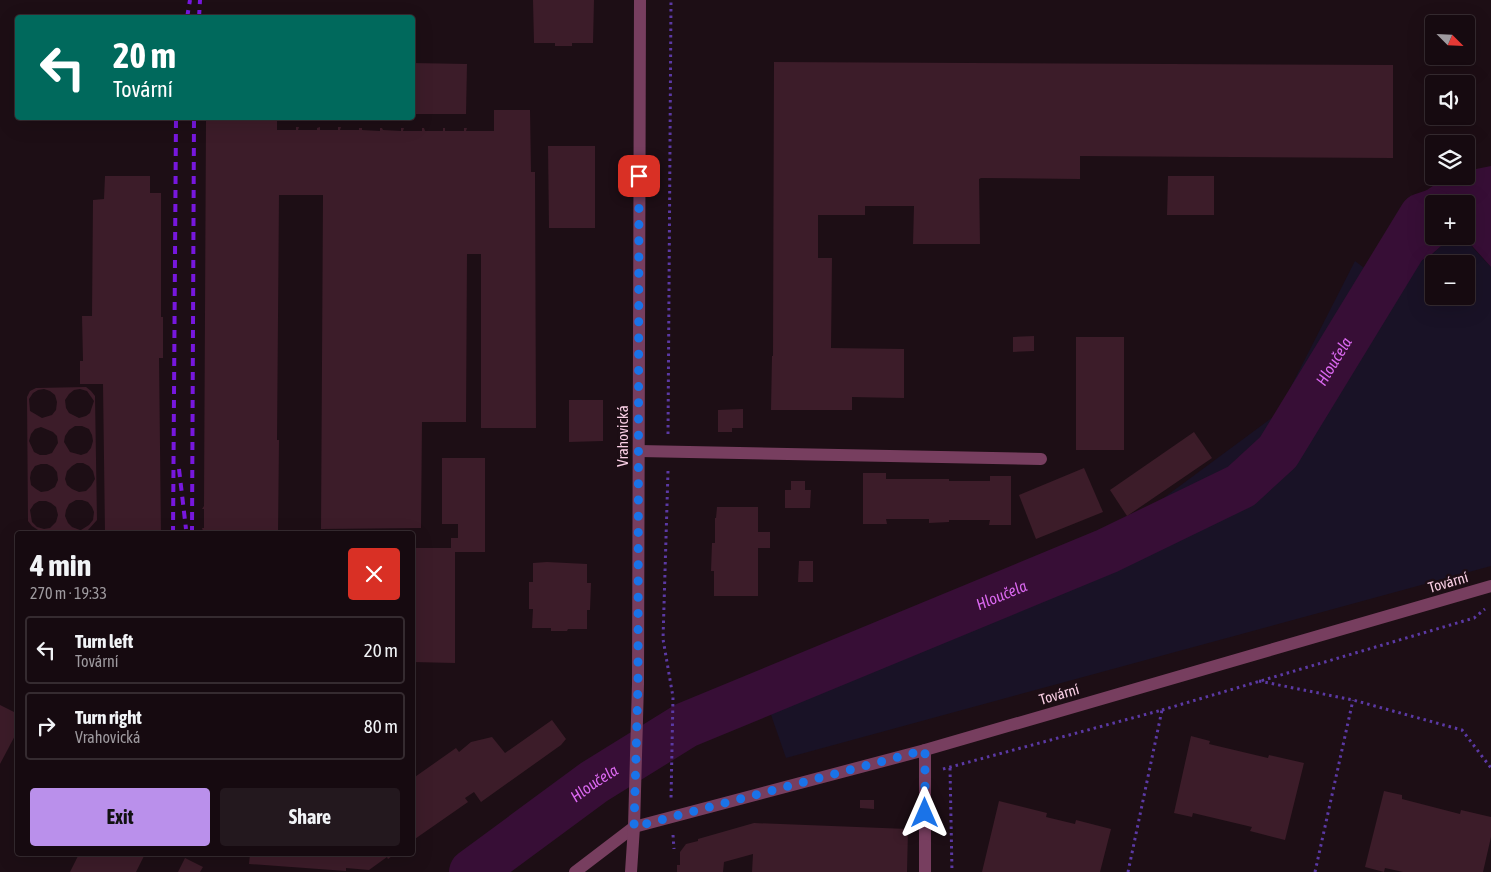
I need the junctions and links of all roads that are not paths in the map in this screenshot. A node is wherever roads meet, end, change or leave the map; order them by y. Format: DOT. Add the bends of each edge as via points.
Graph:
graph roads {
  1 [pos="640,0"];
  2 [pos="639,451"];
  3 [pos="1041,459"];
  4 [pos="1491,586"];
  5 [pos="925,750"];
  6 [pos="634,827"];
  7 [pos="575,872"];
  8 [pos="631,872"];
  9 [pos="925,872"];
  1 -- 2 [label="street, Vrahovická"];
  2 -- 3 [label="street"];
  2 -- 6 [label="street, Vrahovická"];
  4 -- 5 [label="street, Tovární"];
  5 -- 6 [label="street, Tovární"];
  5 -- 9 [label="street"];
  6 -- 7 [label="street"];
  6 -- 8 [label="street, Vrahovická"];
}
